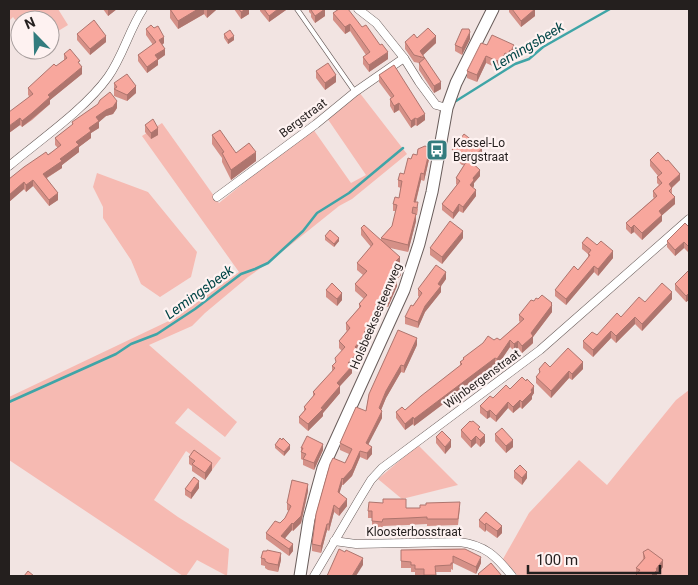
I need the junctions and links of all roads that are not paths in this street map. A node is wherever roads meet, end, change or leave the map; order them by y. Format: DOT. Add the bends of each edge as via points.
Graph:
graph roads {
  1 [pos="144,9"];
  2 [pos="297,9"];
  3 [pos="358,9"];
  4 [pos="493,9"];
  5 [pos="404,58"];
  6 [pos="355,92"];
  7 [pos="447,108"];
  8 [pos="9,166"];
  9 [pos="217,197"];
  10 [pos="689,219"];
  11 [pos="334,541"];
  12 [pos="316,573"];
  13 [pos="300,575"];
  14 [pos="512,576"];
  1 -- 8 [label="street" via="100,88"];
  2 -- 6 [label="lane"];
  3 -- 5 [label="street" via="376,22"];
  4 -- 7 [label="street, Holsbeeksesteenweg" via="456,82"];
  5 -- 6 [label="street, Bergstraat"];
  5 -- 7 [label="street" via="436,105"];
  6 -- 9 [label="street, Bergstraat"];
  7 -- 13 [label="street, Holsbeeksesteenweg" via="419,244 404,290 324,468 310,518"];
  10 -- 11 [label="street, Wijnbergenstraat" via="540,350 382,468 371,480"];
  11 -- 12 [label="street, Wijnbergenstraat"];
  11 -- 14 [label="street, Kloosterbosstraat" via="356,544 474,544 488,550"];
  12 -- 13 [label="street"];
}
